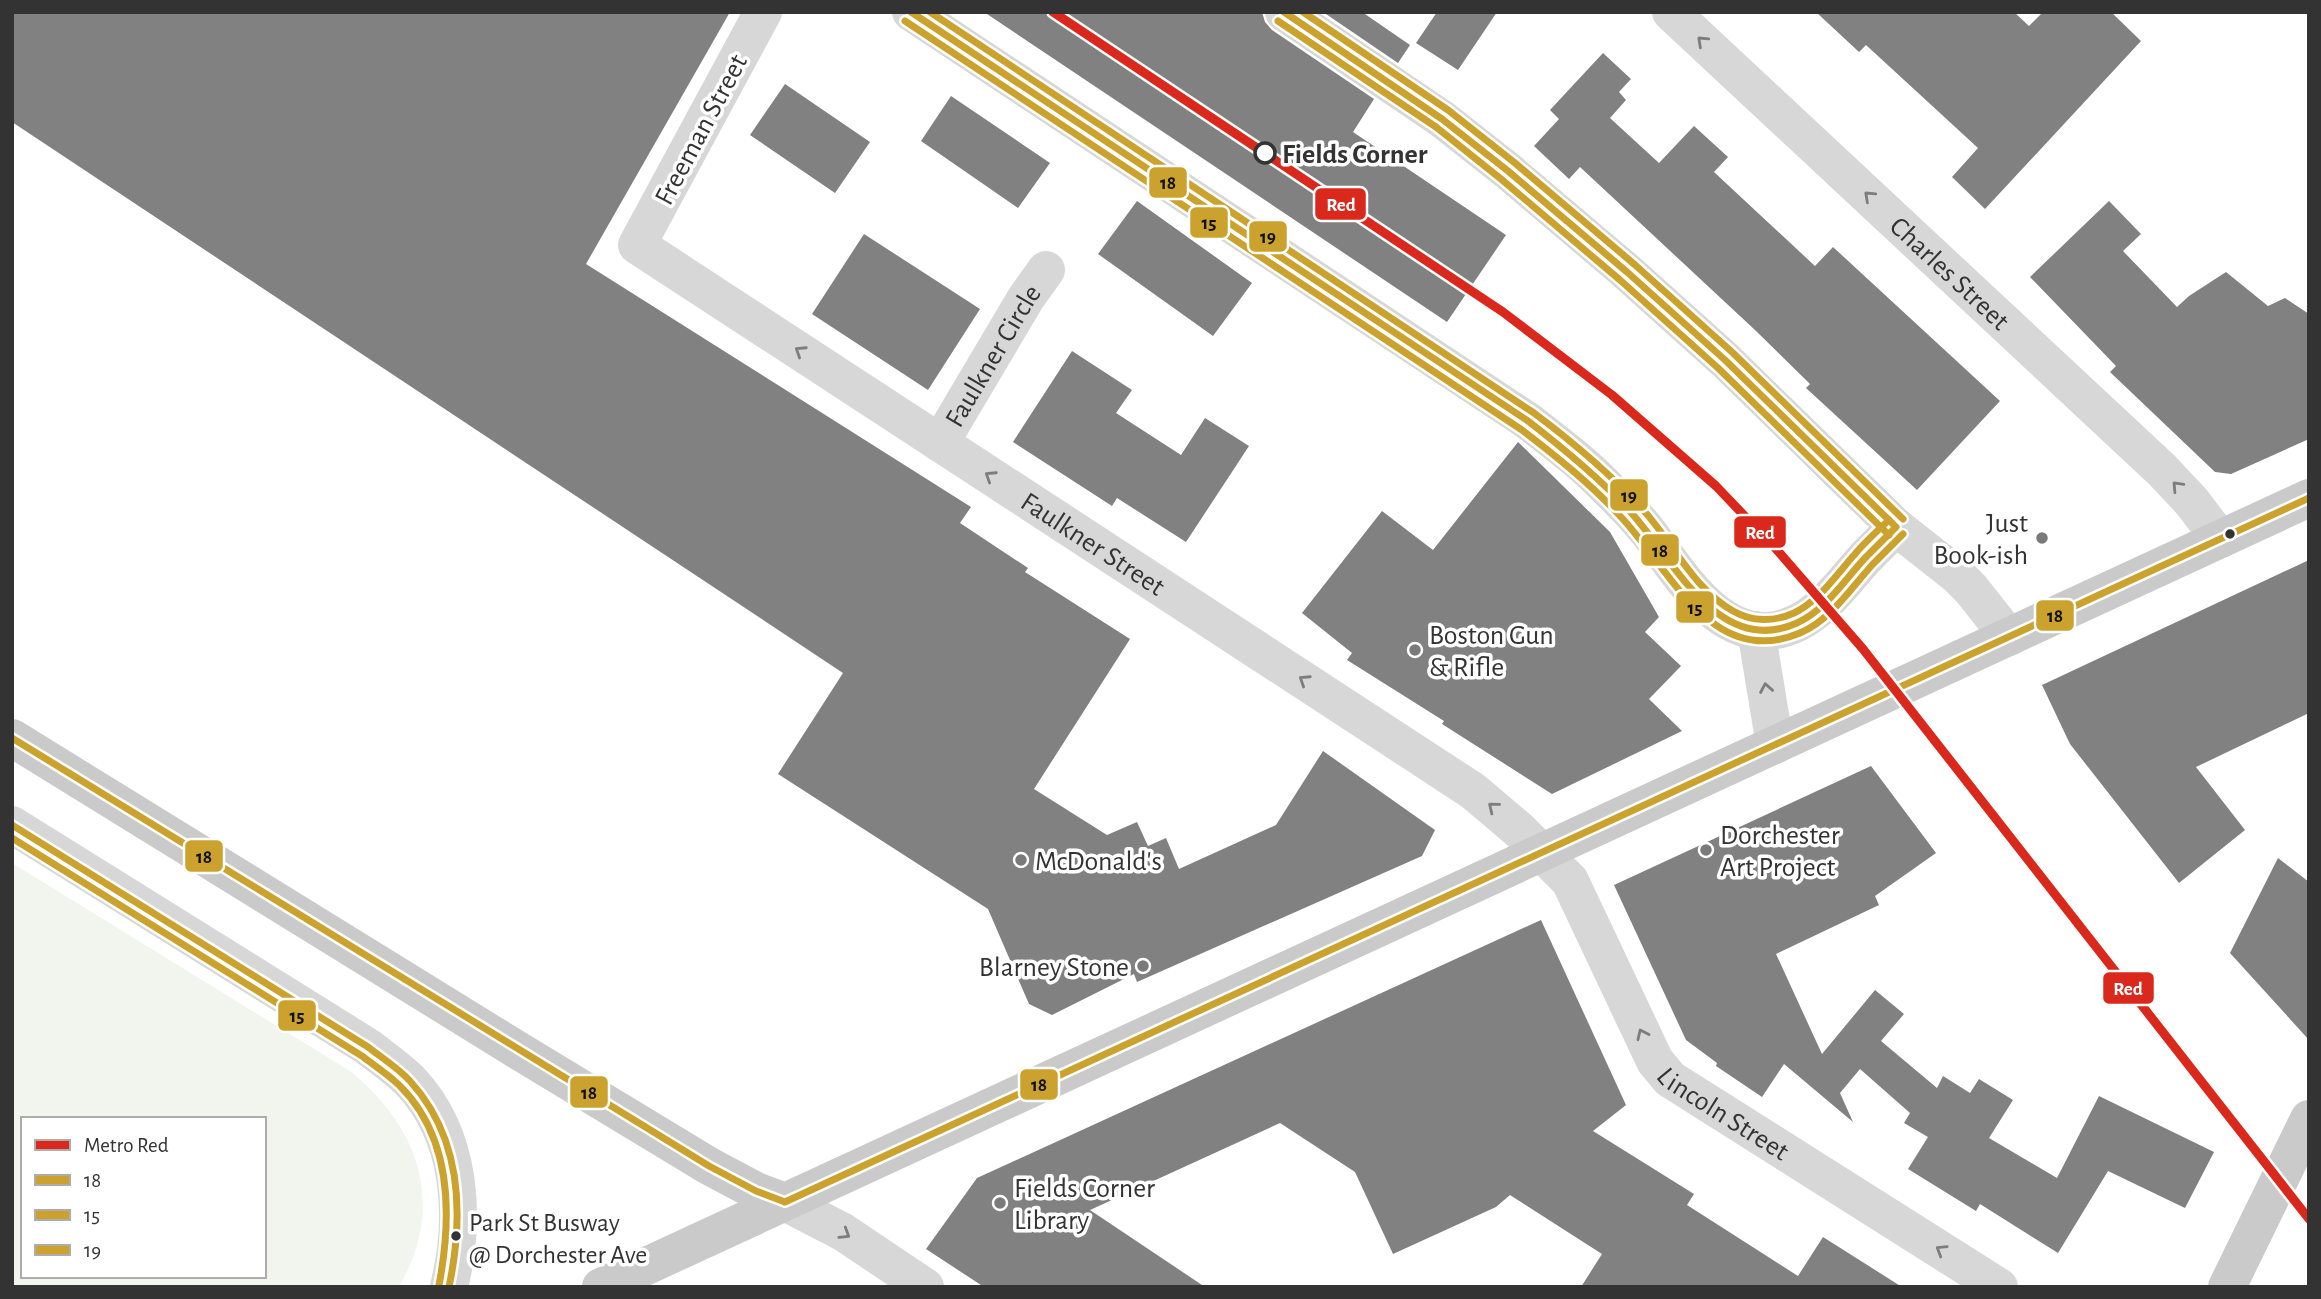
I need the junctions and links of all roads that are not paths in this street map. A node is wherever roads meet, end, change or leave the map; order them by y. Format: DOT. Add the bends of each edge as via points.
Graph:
graph roads {
  1 [pos="763,12"];
  2 [pos="911,12"];
  3 [pos="1284,12"];
  4 [pos="1671,12"];
  5 [pos="637,245"];
  6 [pos="1046,270"];
  7 [pos="940,443"];
  8 [pos="2309,498"];
  9 [pos="1896,527"];
  10 [pos="2220,540"];
  11 [pos="1756,631"];
  12 [pos="2009,637"];
  13 [pos="12,738"];
  14 [pos="1775,745"];
  15 [pos="12,825"];
  16 [pos="1544,852"];
  17 [pos="2309,1119"];
  18 [pos="785,1202"];
  19 [pos="449,1287"];
  20 [pos="601,1287"];
  21 [pos="925,1287"];
  22 [pos="1999,1287"];
  23 [pos="2227,1287"];
  1 -- 5 [label="street, Freeman Street"];
  2 -- 11 [label="street" via="1528,421 1609,489 1695,596 1726,619"];
  3 -- 9 [label="street" via="1442,119 1627,272 1725,360"];
  10 -- 4 [label="street, Charles Street, one-way" via="2162,470"];
  7 -- 5 [label="street, Faulkner Street, one-way"];
  6 -- 7 [label="street, Faulkner Circle"];
  16 -- 7 [label="street, Faulkner Street, one-way" via="1465,786"];
  8 -- 10 [label="main road"];
  9 -- 11 [label="street" via="1845,582 1800,621"];
  9 -- 12 [label="street" via="1957,575"];
  10 -- 12 [label="main road"];
  14 -- 11 [label="street, one-way"];
  12 -- 14 [label="main road"];
  13 -- 18 [label="main road" via="685,1151"];
  14 -- 16 [label="main road"];
  15 -- 19 [label="street" via="368,1047 411,1082 444,1136 456,1180 459,1227"];
  16 -- 18 [label="main road"];
  22 -- 16 [label="street, Lincoln Street, one-way" via="1670,1079 1655,1060 1576,890"];
  17 -- 23 [label="main road"];
  18 -- 20 [label="main road"];
  18 -- 21 [label="street, one-way" via="843,1232"];
}
